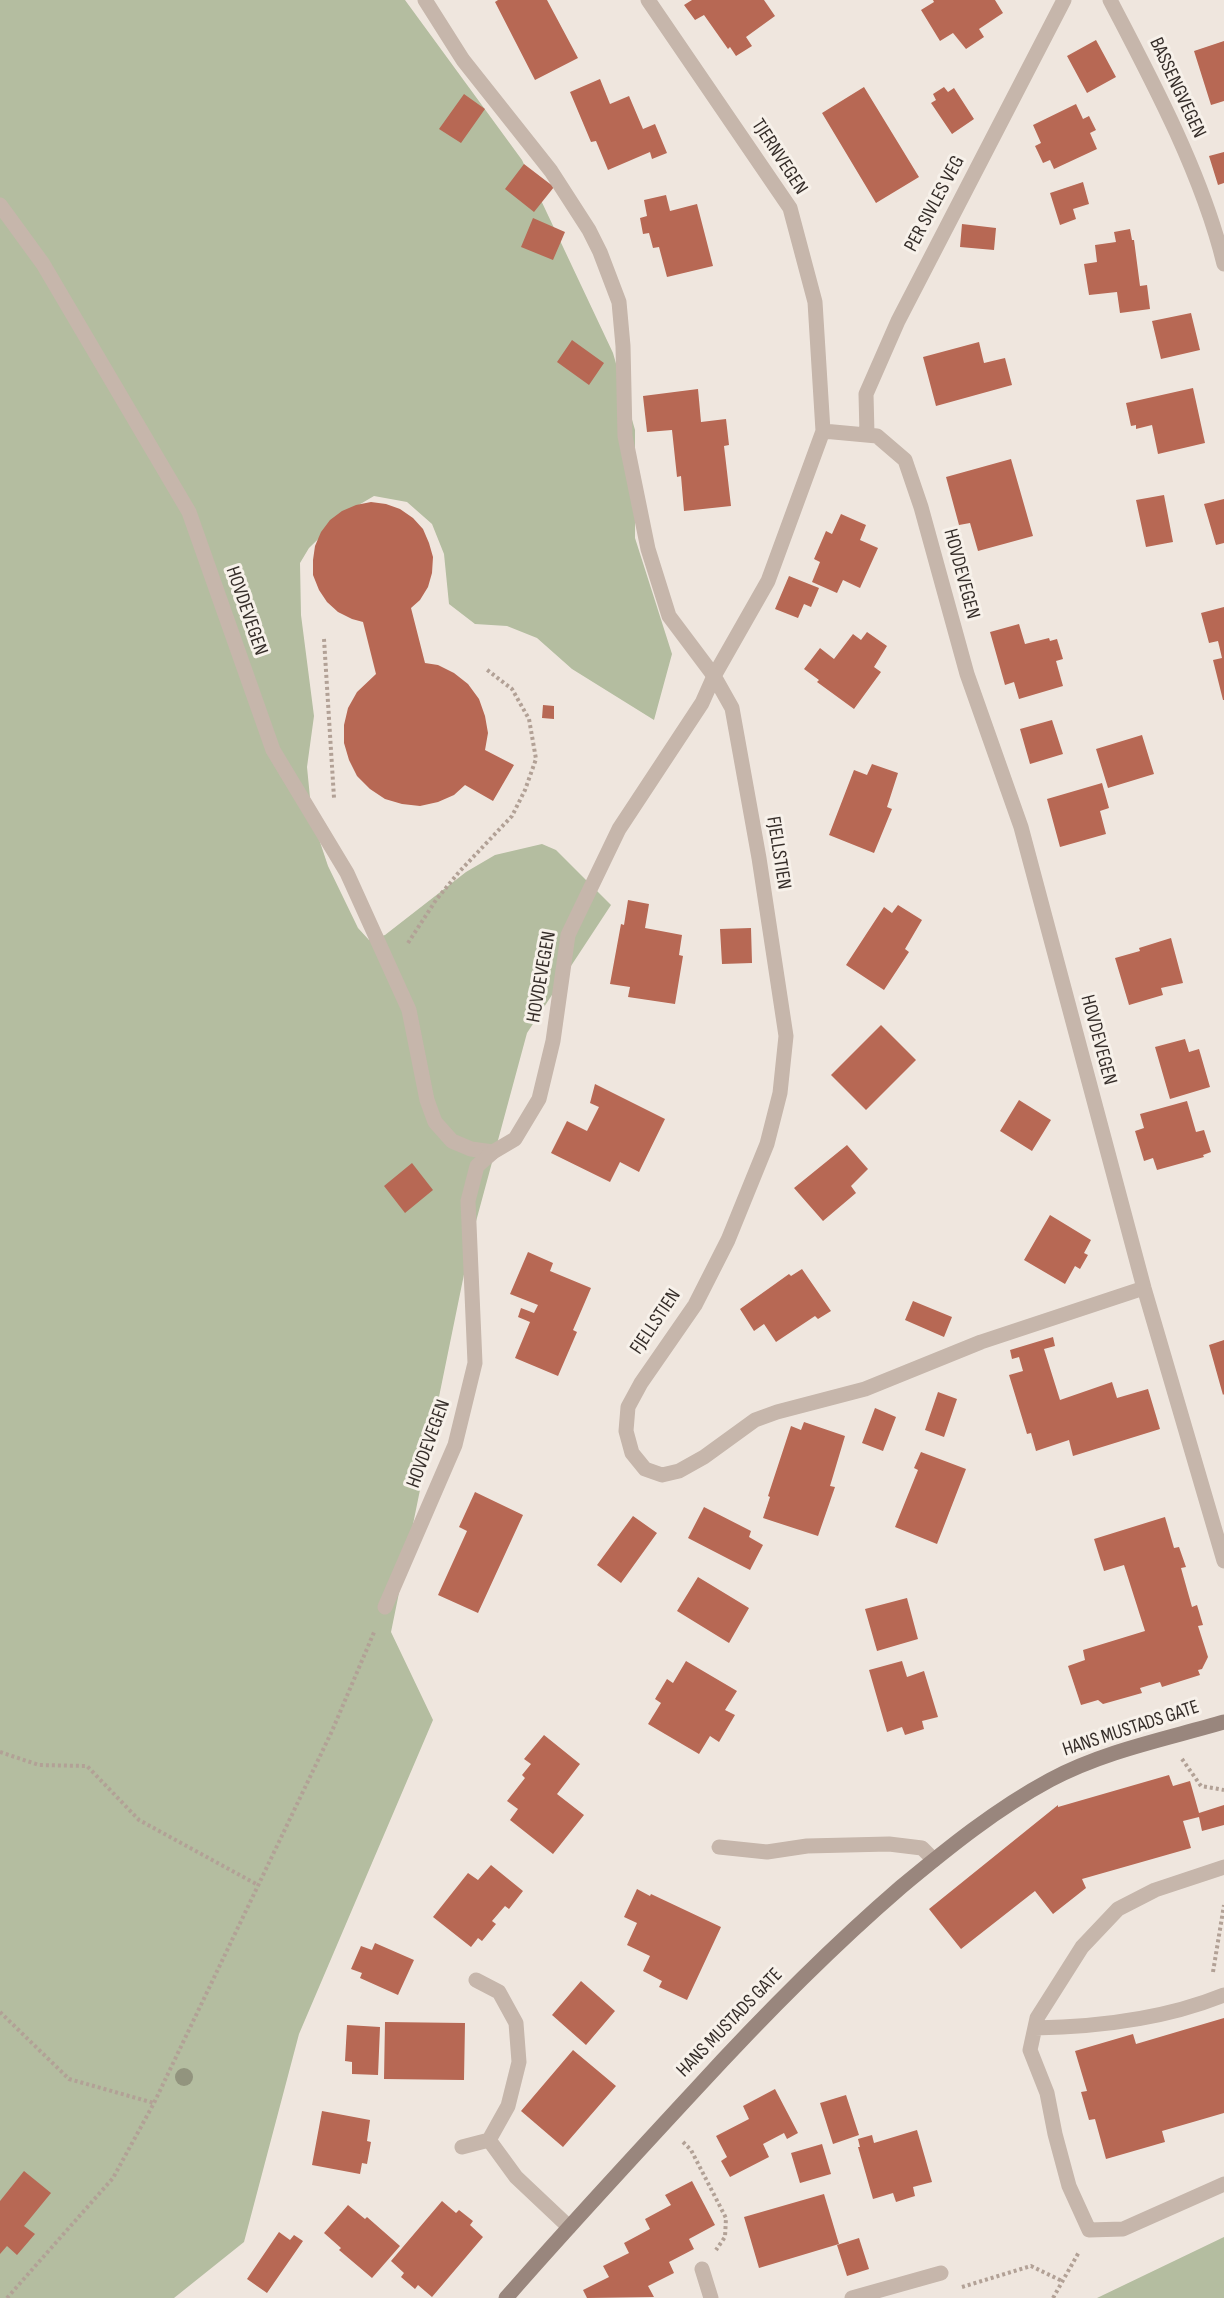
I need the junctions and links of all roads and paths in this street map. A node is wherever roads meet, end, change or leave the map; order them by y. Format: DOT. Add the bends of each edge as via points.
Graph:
graph roads {
  1 [pos="425,0"];
  2 [pos="648,0"];
  3 [pos="1064,0"];
  4 [pos="1110,0"];
  5 [pos="0,205"];
  6 [pos="1224,264"];
  7 [pos="823,431"];
  8 [pos="867,434"];
  9 [pos="324,639"];
  10 [pos="486,669"];
  11 [pos="714,676"];
  12 [pos="335,802"];
  13 [pos="392,973"];
  14 [pos="493,1152"];
  15 [pos="1144,1288"];
  16 [pos="1224,1561"];
  17 [pos="385,1607"];
  18 [pos="1224,1722"];
  19 [pos="1174,1736"];
  20 [pos="0,1752"];
  21 [pos="1224,1791"];
  22 [pos="719,1846"];
  23 [pos="934,1860"];
  24 [pos="1224,1867"];
  25 [pos="258,1885"];
  26 [pos="1224,1905"];
  27 [pos="476,1980"];
  28 [pos="1218,1997"];
  29 [pos="0,2012"];
  30 [pos="1035,2028"];
  31 [pos="154,2103"];
  32 [pos="489,2140"];
  33 [pos="683,2142"];
  34 [pos="462,2147"];
  35 [pos="1224,2184"];
  36 [pos="569,2226"];
  37 [pos="1094,2229"];
  38 [pos="702,2270"];
  39 [pos="940,2273"];
  40 [pos="1062,2281"];
  41 [pos="955,2289"];
  42 [pos="8,2298"];
  43 [pos="506,2298"];
  44 [pos="711,2298"];
  45 [pos="852,2298"];
  46 [pos="1053,2298"];
  1 -- 11 [label="street, FJELLSTIEN" via="463,60 551,171 600,252 619,302 625,436 648,549 669,616"];
  2 -- 7 [label="street, TJERNVEGEN" via="790,208 815,302"];
  3 -- 8 [label="street, PER SIVLES VEG" via="898,321 866,394"];
  4 -- 6 [label="street, BASSENGVEGEN" via="1181,143 1217,234"];
  5 -- 13 [label="street, HOVDEVEGEN" via="43,264 189,512 273,750 346,873"];
  7 -- 8 [label="street, HOVDEVEGEN"];
  7 -- 11 [label="street, HOVDEVEGEN" via="768,581"];
  8 -- 15 [label="street, HOVDEVEGEN" via="877,436 905,460 921,507 967,674 1021,827"];
  9 -- 12 [label="path"];
  10 -- 13 [label="path" via="512,689 529,719 536,759 512,816 436,900"];
  11 -- 14 [label="street, HOVDEVEGEN" via="702,703 619,829 568,935 553,1041 539,1099 515,1139"];
  11 -- 15 [label="street, FJELLSTIEN" via="732,708 759,858 786,1036 780,1093 767,1144 728,1240 695,1305 628,1407 626,1431 632,1453 645,1469 662,1475 679,1471 755,1420 865,1389 981,1342"];
  13 -- 14 [label="street, HOVDEVEGEN" via="409,1010 435,1122 452,1141"];
  14 -- 17 [label="street, HOVDEVEGEN" via="477,1166 468,1201 475,1363 467,1400 455,1445"];
  15 -- 16 [label="street, HOVDEVEGEN"];
  17 -- 25 [label="path" via="333,1731"];
  18 -- 19 [label="main road, HANS MUSTADS GATE"];
  19 -- 21 [label="path" via="1184,1764 1201,1786"];
  19 -- 23 [label="main road, HANS MUSTADS GATE" via="1085,1763 1050,1780 1002,1808"];
  20 -- 25 [label="path" via="39,1765 87,1766 139,1820"];
  22 -- 23 [label="street" via="766,1852 807,1846 889,1844 922,1848"];
  23 -- 36 [label="main road, HANS MUSTADS GATE" via="849,1933 770,2009"];
  24 -- 30 [label="street" via="1155,1890 1118,1908 1082,1947 1036,2018"];
  25 -- 31 [label="path"];
  26 -- 28 [label="path" via="1209,1984"];
  27 -- 32 [label="street" via="499,1992 516,2023 517,2033 519,2062 514,2084 508,2106"];
  28 -- 30 [label="street" via="1136,2019 1076,2028"];
  29 -- 31 [label="path" via="69,2079"];
  30 -- 37 [label="street" via="1030,2050 1047,2093 1069,2186 1089,2229"];
  31 -- 42 [label="path" via="113,2178"];
  32 -- 34 [label="street"];
  32 -- 36 [label="street" via="516,2177"];
  33 -- 38 [label="path" via="691,2150 726,2218 725,2237"];
  35 -- 37 [label="street" via="1123,2229"];
  36 -- 43 [label="main road, HANS MUSTADS GATE"];
  37 -- 40 [label="path"];
  38 -- 44 [label="street"];
  39 -- 45 [label="street"];
  40 -- 41 [label="path" via="1031,2266"];
  40 -- 46 [label="path"];
}
